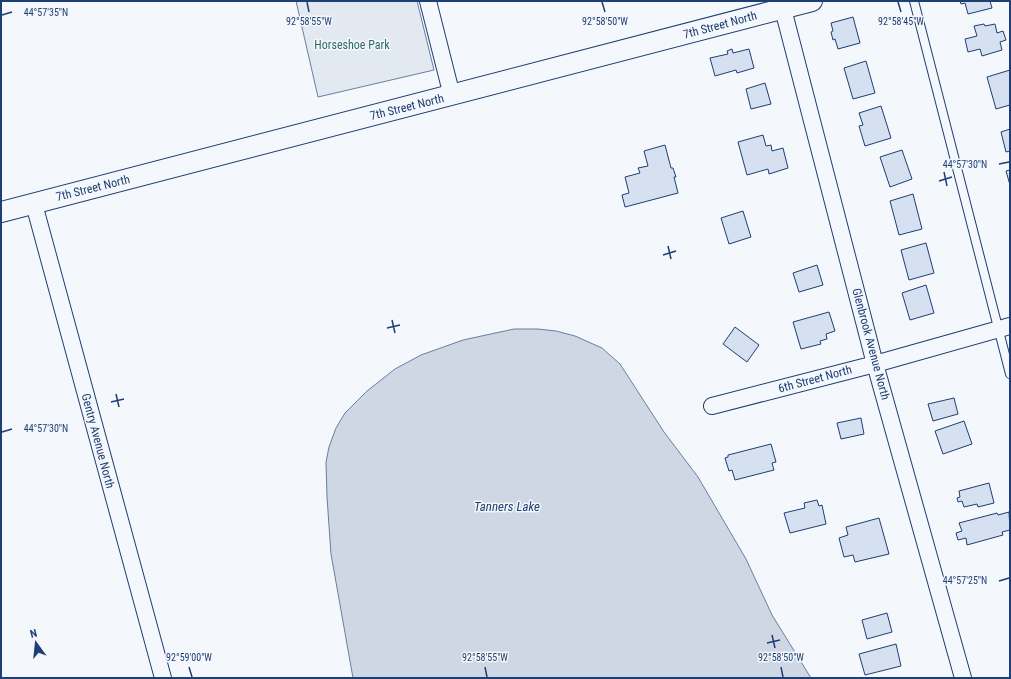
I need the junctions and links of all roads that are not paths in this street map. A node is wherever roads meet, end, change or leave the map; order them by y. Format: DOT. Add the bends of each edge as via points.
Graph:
graph roads {
  1 [pos="428,1"];
  2 [pos="812,1"];
  3 [pos="914,1"];
  4 [pos="774,7"];
  5 [pos="452,96"];
  6 [pos="34,204"];
  7 [pos="1,212"];
  8 [pos="1004,328"];
  9 [pos="875,364"];
  10 [pos="1010,374"];
  11 [pos="712,406"];
  12 [pos="163,678"];
  13 [pos="963,678"];
  1 -- 5 [label="street"];
  2 -- 4 [label="street, 7th Street North"];
  3 -- 8 [label="lane"];
  4 -- 5 [label="street, 7th Street North"];
  4 -- 9 [label="street, Glenbrook Avenue North"];
  5 -- 6 [label="street, 7th Street North"];
  6 -- 7 [label="street, 7th Street North"];
  6 -- 12 [label="street, Gentry Avenue North"];
  8 -- 9 [label="street, 6th Street North"];
  8 -- 10 [label="lane"];
  9 -- 11 [label="street, 6th Street North"];
  9 -- 13 [label="street, Glenbrook Avenue North"];
}
